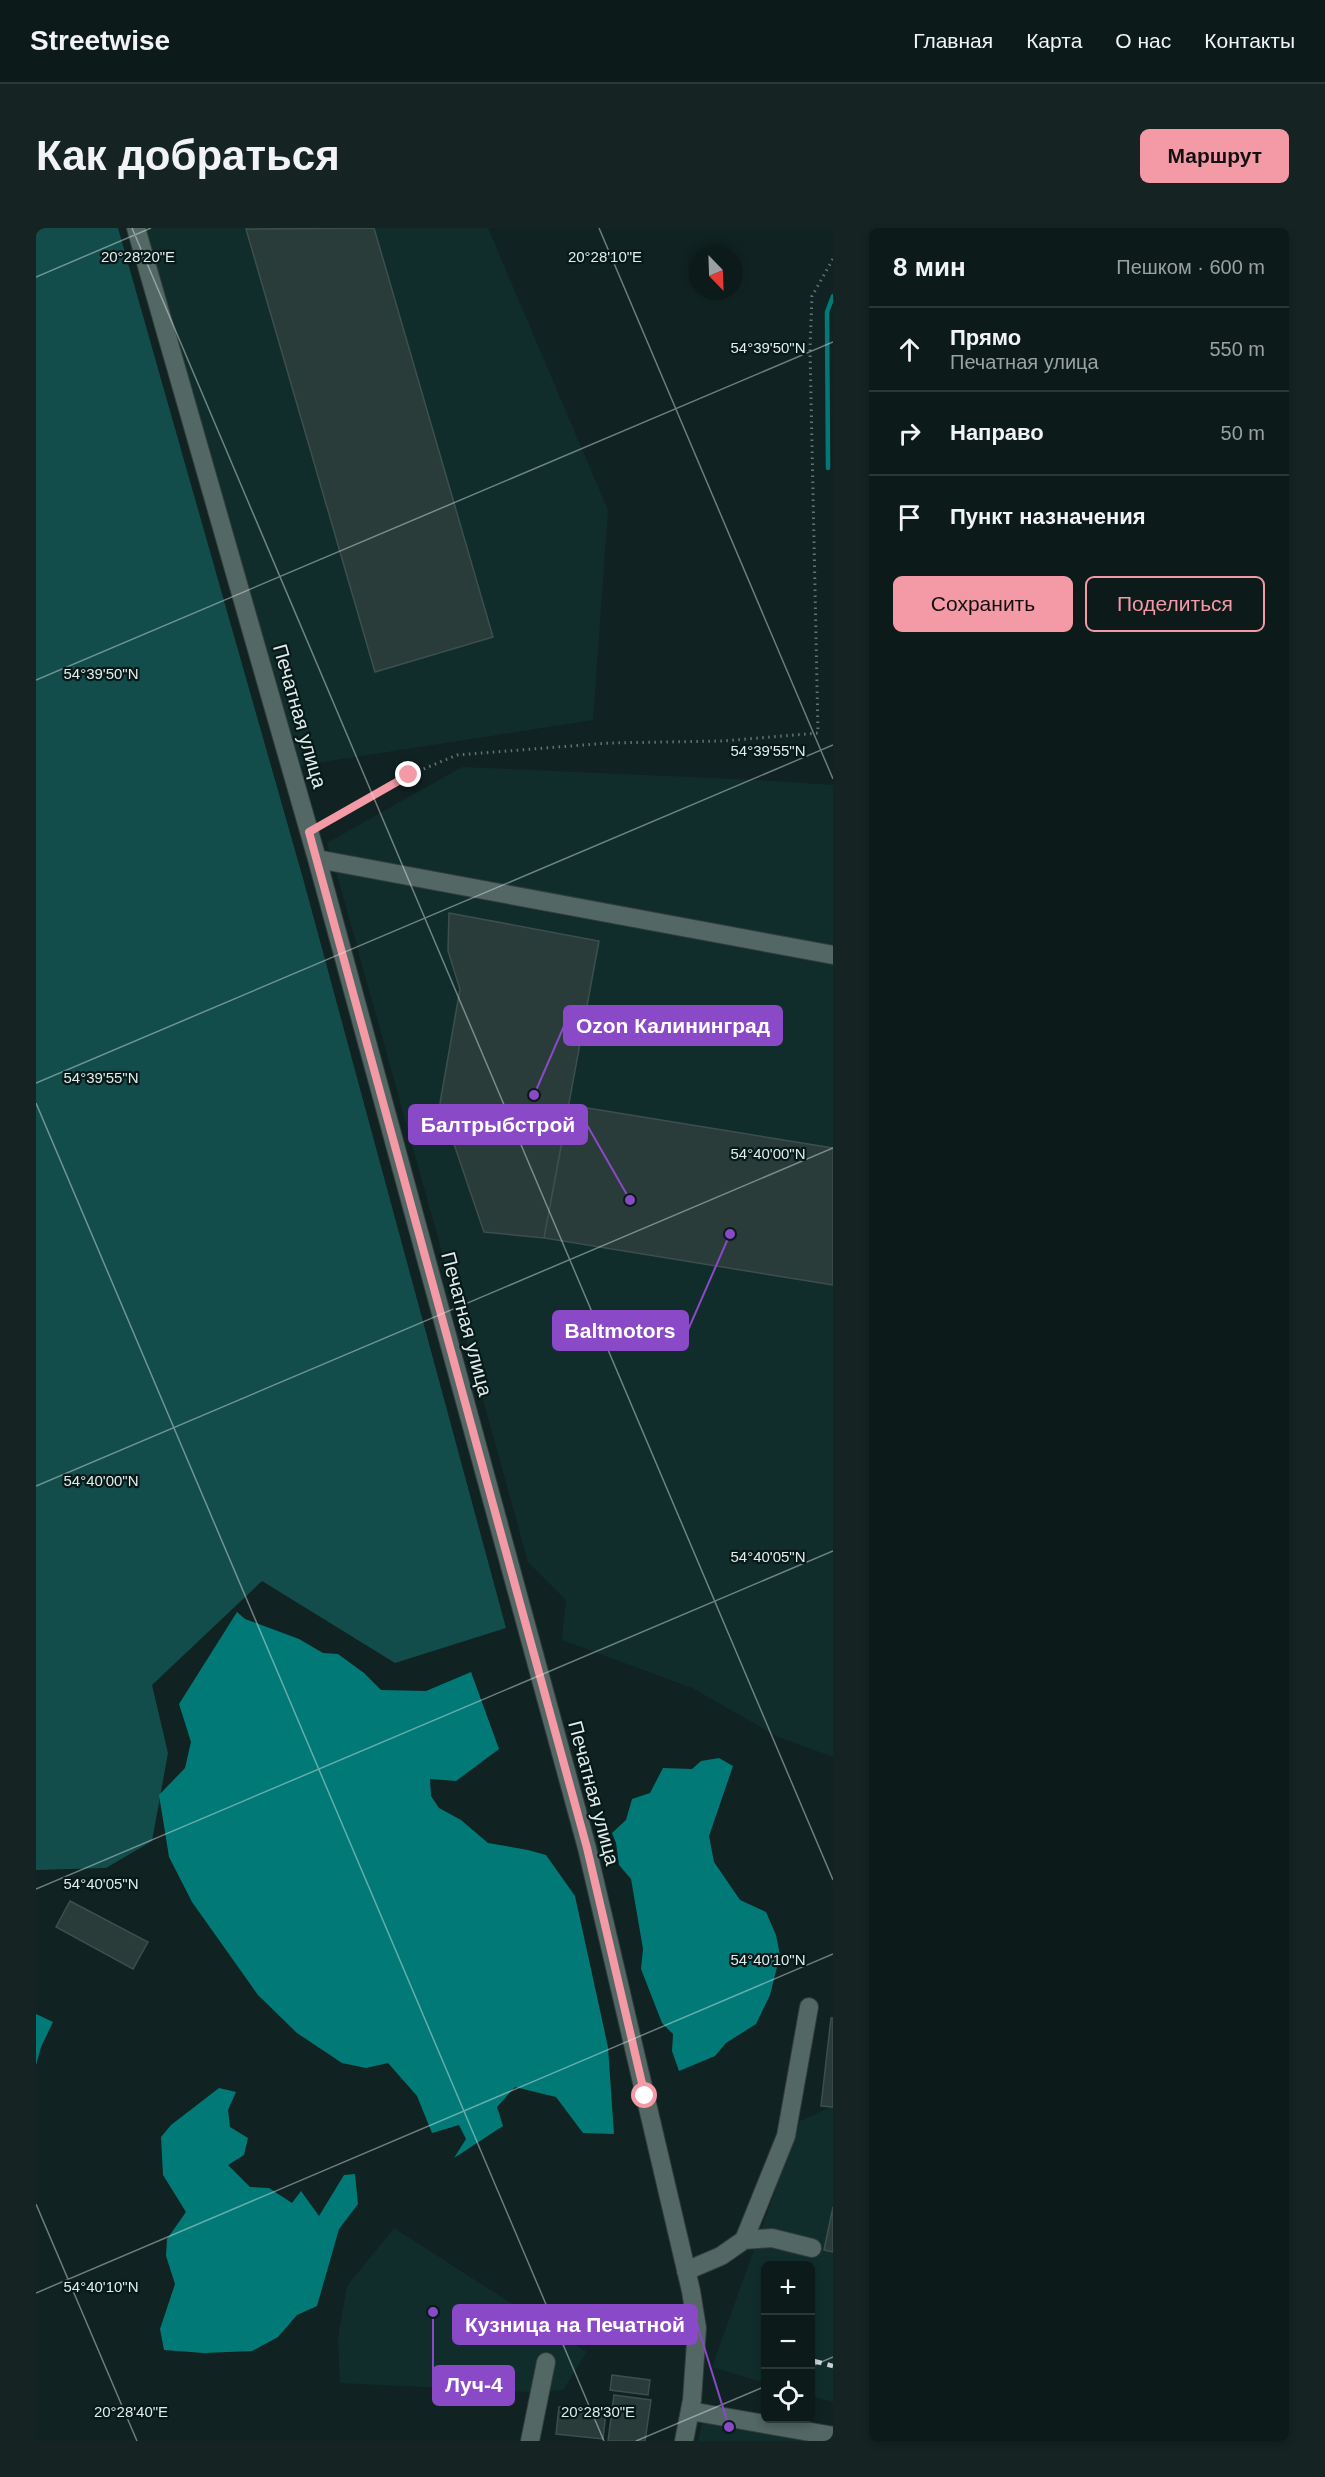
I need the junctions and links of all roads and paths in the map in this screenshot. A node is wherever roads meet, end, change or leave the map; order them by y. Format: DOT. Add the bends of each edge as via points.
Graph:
graph roads {
  1 [pos="136,228"];
  2 [pos="833,259"];
  3 [pos="309,832"];
  4 [pos="317,859"];
  5 [pos="833,955"];
  6 [pos="809,2007"];
  7 [pos="744,2240"];
  8 [pos="812,2248"];
  9 [pos="686,2271"];
  10 [pos="546,2362"];
  11 [pos="690,2411"];
  12 [pos="833,2436"];
  13 [pos="530,2441"];
  14 [pos="684,2441"];
  1 -- 3 [label="street, Печатная улица"];
  2 -- 3 [label="path" via="812,296 810,349 818,733 457,755 409,775"];
  3 -- 4 [label="street, Печатная улица"];
  4 -- 5 [label="street"];
  4 -- 9 [label="street, Печатная улица" via="587,1848"];
  6 -- 7 [label="street" via="786,2136"];
  7 -- 8 [label="street" via="772,2238"];
  7 -- 9 [label="street" via="721,2256"];
  9 -- 11 [label="street, Печатная улица" via="697,2328"];
  10 -- 13 [label="street"];
  11 -- 12 [label="street"];
  11 -- 14 [label="street, Печатная улица"];
}
